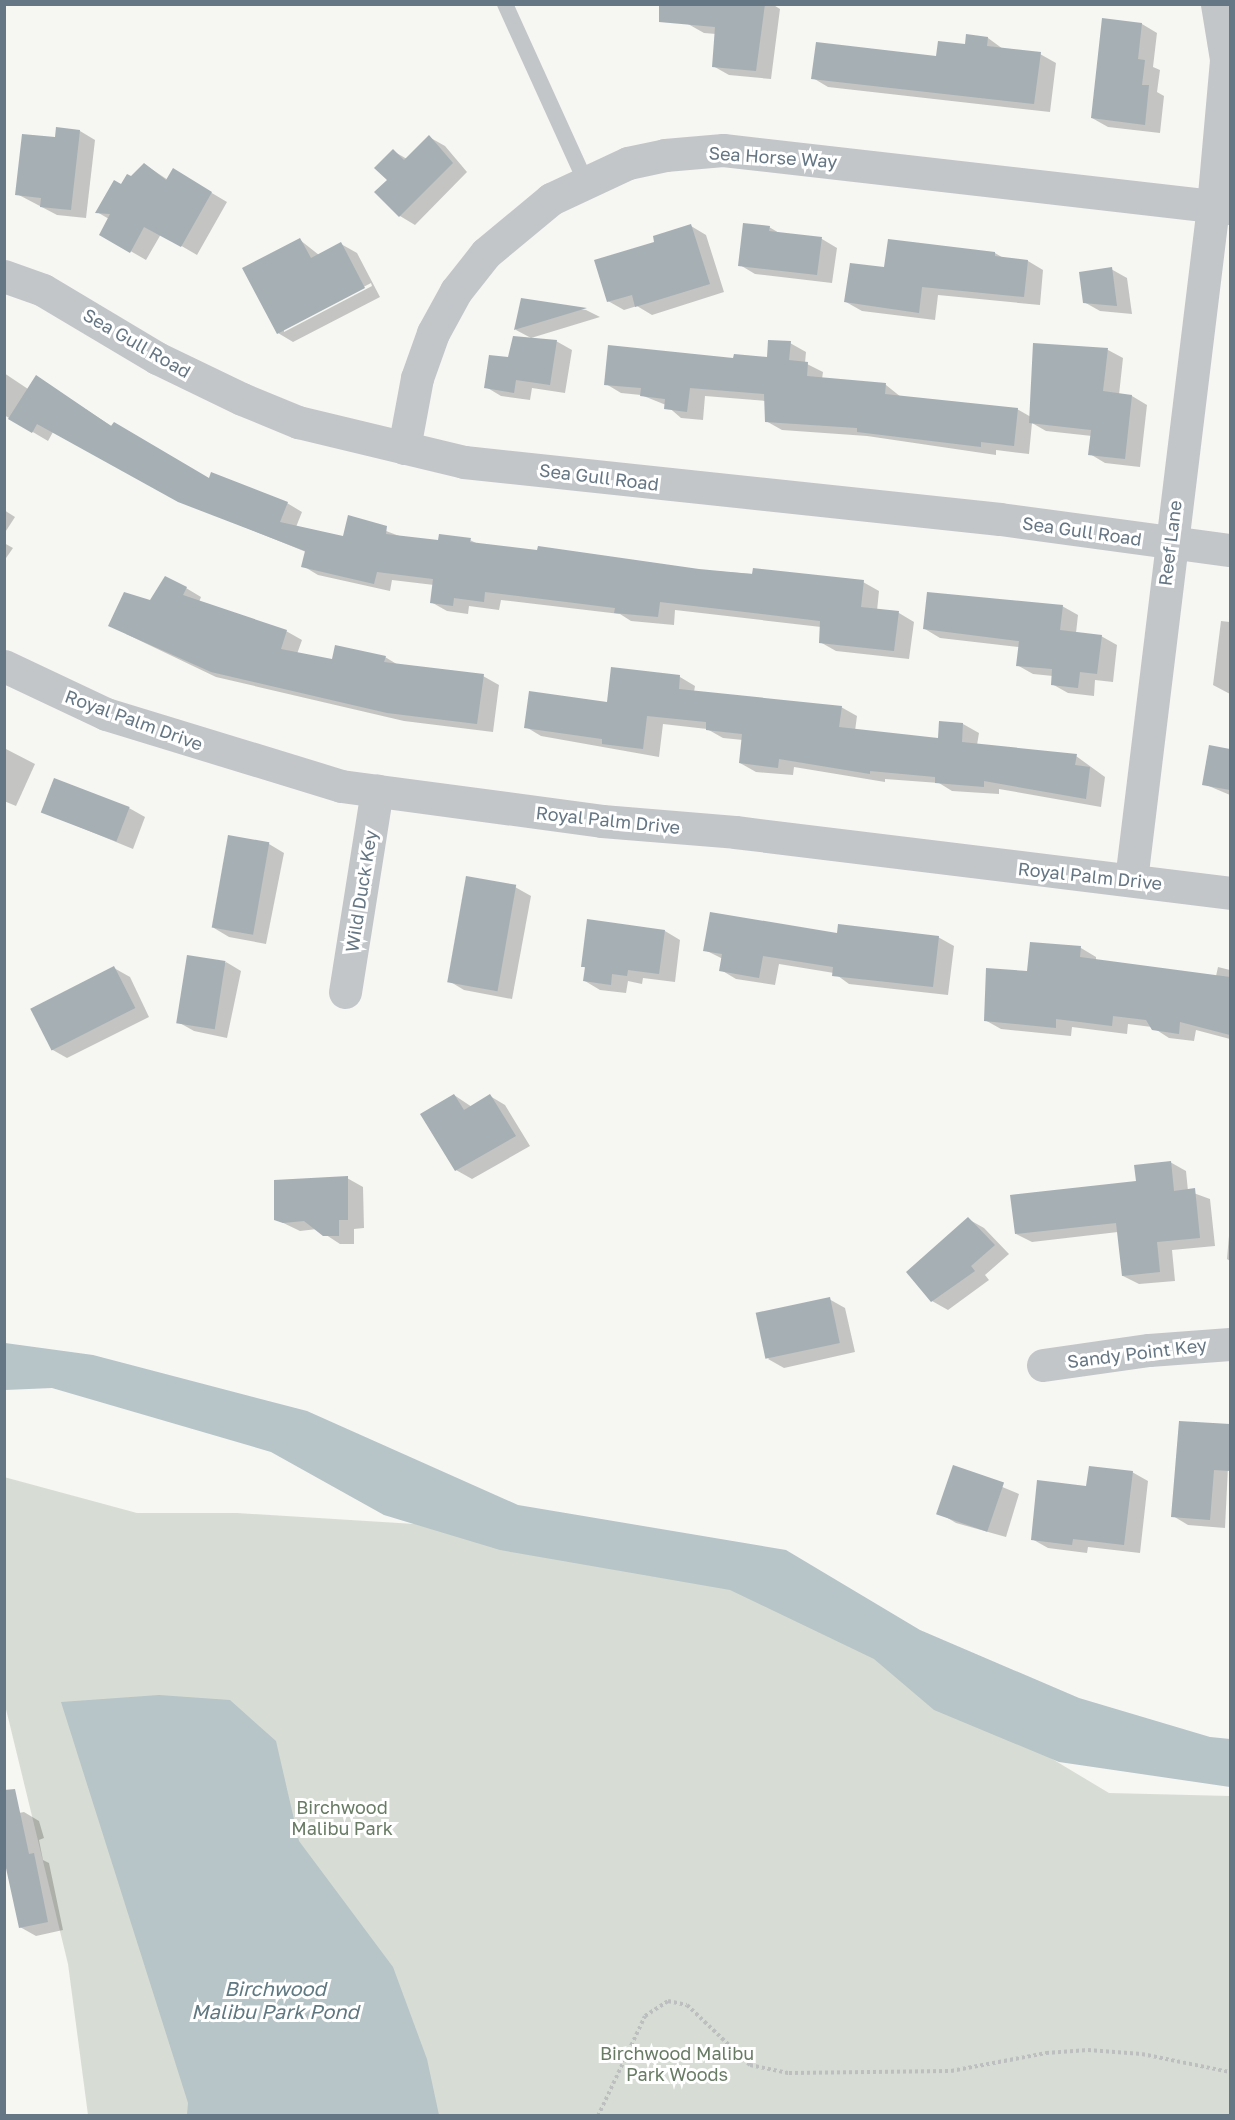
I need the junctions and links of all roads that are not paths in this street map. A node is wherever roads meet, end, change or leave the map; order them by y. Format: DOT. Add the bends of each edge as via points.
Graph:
graph roads {
  1 [pos="505,4"];
  2 [pos="1217,4"];
  3 [pos="585,180"];
  4 [pos="1222,207"];
  5 [pos="4,276"];
  6 [pos="404,448"];
  7 [pos="1170,543"];
  8 [pos="1230,550"];
  9 [pos="4,666"];
  10 [pos="377,791"];
  11 [pos="1131,880"];
  12 [pos="1230,894"];
  13 [pos="345,992"];
  14 [pos="1230,1344"];
  15 [pos="1043,1365"];
  1 -- 3 [label="lane"];
  2 -- 4 [label="street, Reef Lane" via="1226,59"];
  3 -- 4 [label="street, Sea Horse Way" via="665,154 723,150"];
  3 -- 6 [label="street, Sea Horse Way" via="513,227 456,291 433,333 417,378"];
  4 -- 7 [label="street, Reef Lane"];
  5 -- 6 [label="street, Sea Gull Road" via="43,290 157,358 242,399 298,422"];
  6 -- 7 [label="street, Sea Gull Road" via="464,462 1000,519"];
  7 -- 8 [label="street, Sea Gull Road"];
  7 -- 11 [label="street, Reef Lane"];
  9 -- 10 [label="street, Royal Palm Drive" via="106,714 195,744 340,786"];
  10 -- 11 [label="street, Royal Palm Drive" via="602,821 735,832"];
  10 -- 13 [label="street, Wild Duck Key"];
  11 -- 12 [label="street, Royal Palm Drive"];
  14 -- 15 [label="street, Sandy Point Key" via="1149,1350"];
}
